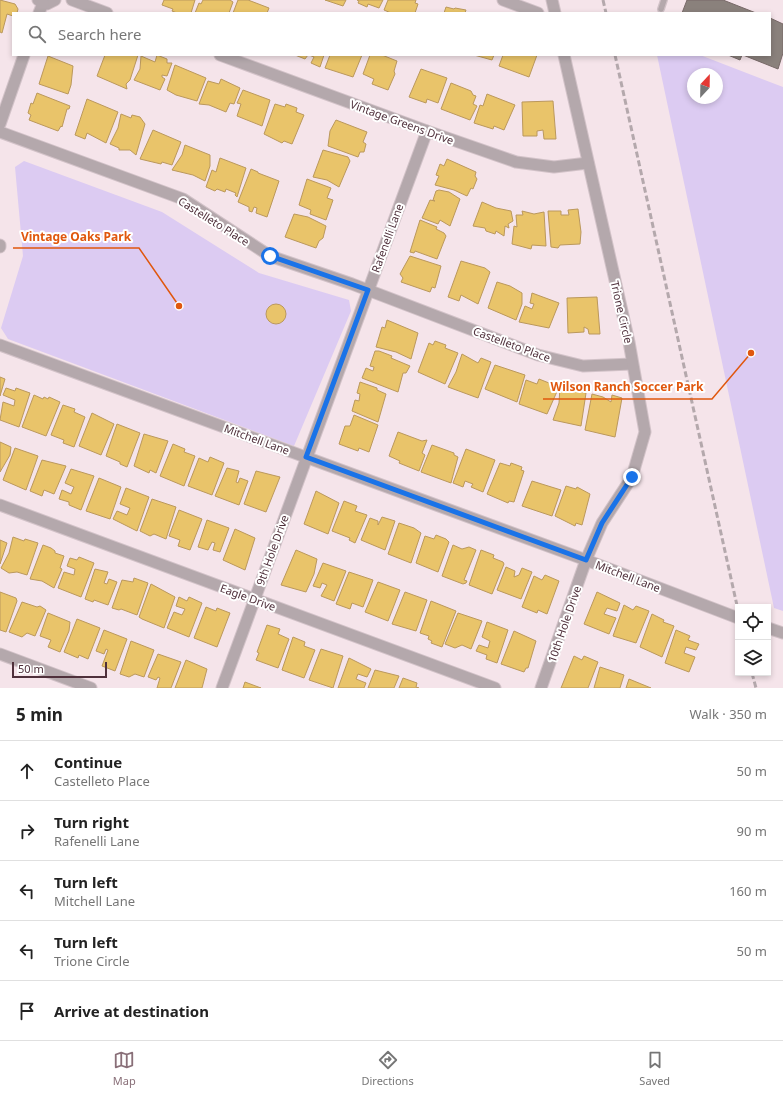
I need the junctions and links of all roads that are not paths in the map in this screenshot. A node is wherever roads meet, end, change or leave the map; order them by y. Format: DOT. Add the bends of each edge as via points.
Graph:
graph roads {
  1 [pos="55,0"];
  2 [pos="72,0"];
  3 [pos="503,0"];
  4 [pos="552,0"];
  5 [pos="664,0"];
  6 [pos="40,5"];
  7 [pos="660,8"];
  8 [pos="104,12"];
  9 [pos="535,12"];
  10 [pos="555,12"];
  11 [pos="24,56"];
  12 [pos="223,56"];
  13 [pos="564,56"];
  14 [pos="0,124"];
  15 [pos="427,131"];
  16 [pos="0,132"];
  17 [pos="588,163"];
  18 [pos="368,290"];
  19 [pos="0,345"];
  20 [pos="632,364"];
  21 [pos="306,457"];
  22 [pos="0,505"];
  23 [pos="586,560"];
  24 [pos="254,599"];
  25 [pos="735,617"];
  26 [pos="771,629"];
  27 [pos="783,633"];
  28 [pos="0,654"];
  29 [pos="92,688"];
  30 [pos="222,688"];
  31 [pos="495,688"];
  32 [pos="541,688"];
  1 -- 6 [label="street"];
  2 -- 8 [label="street"];
  3 -- 9 [label="street"];
  4 -- 10 [label="street"];
  5 -- 7 [label="lane"];
  11 -- 14 [label="street"];
  12 -- 15 [label="street, Vintage Greens Drive"];
  13 -- 17 [label="street, Trione Circle"];
  15 -- 17 [label="street, Vintage Greens Drive" via="516,162 554,167"];
  15 -- 18 [label="street, Rafenelli Lane"];
  16 -- 18 [label="street, Castelleto Place" via="183,199 270,256"];
  17 -- 20 [label="street, Trione Circle"];
  18 -- 20 [label="street, Castelleto Place" via="538,355 583,366"];
  18 -- 21 [label="street, Rafenelli Lane"];
  19 -- 21 [label="street, Mitchell Lane"];
  20 -- 23 [label="street, Trione Circle" via="645,432 632,477 602,523"];
  21 -- 23 [label="street, Mitchell Lane"];
  21 -- 24 [label="street, 9th Hole Drive"];
  22 -- 24 [label="street, Eagle Drive"];
  23 -- 25 [label="street, Mitchell Lane"];
  23 -- 32 [label="street, 10th Hole Drive"];
  24 -- 30 [label="street, 9th Hole Drive"];
  24 -- 31 [label="street, Eagle Drive"];
  26 -- 27 [label="street"];
  28 -- 29 [label="street"];
}
